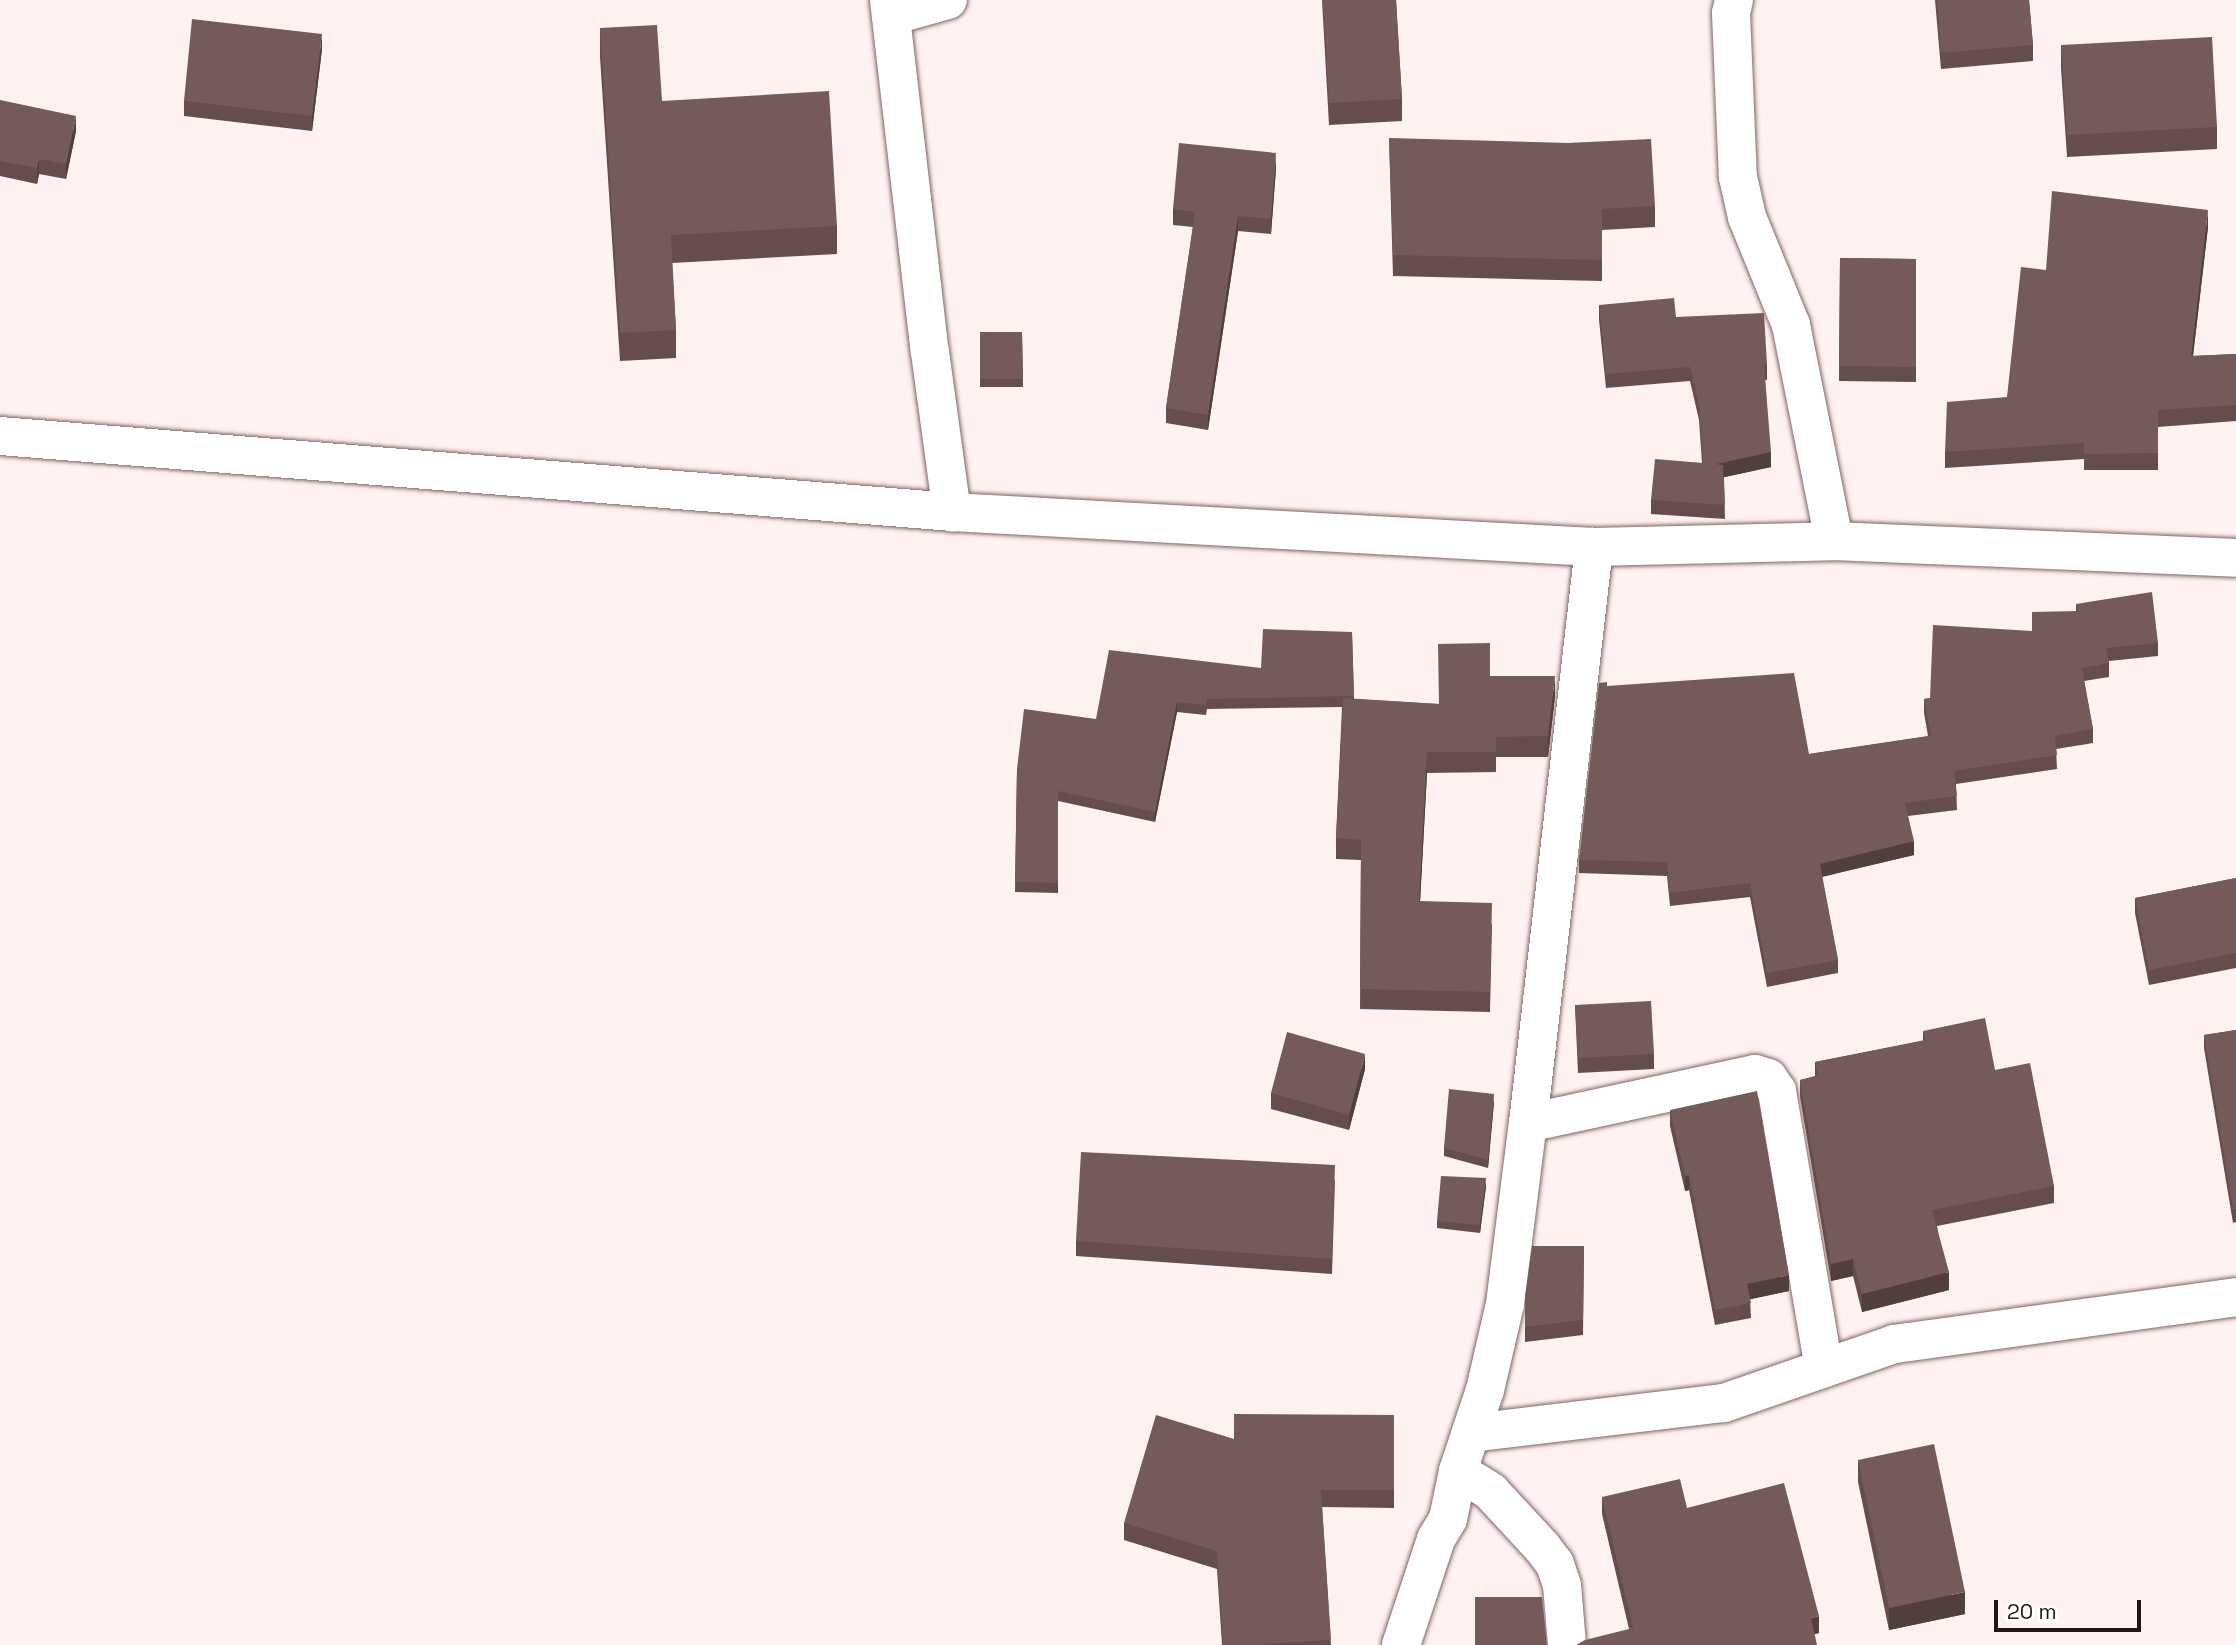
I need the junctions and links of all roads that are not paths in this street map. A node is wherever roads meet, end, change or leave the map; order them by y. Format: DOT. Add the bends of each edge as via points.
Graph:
graph roads {
  1 [pos="948,0"];
  2 [pos="1734,0"];
  3 [pos="890,8"];
  4 [pos="0,436"];
  5 [pos="952,512"];
  6 [pos="1833,541"];
  7 [pos="1594,547"];
  8 [pos="2236,558"];
  9 [pos="1528,1122"];
  10 [pos="2236,1297"];
  11 [pos="1824,1368"];
  12 [pos="1471,1433"];
  13 [pos="1458,1471"];
  14 [pos="1401,1645"];
  15 [pos="1567,1645"];
  1 -- 3 [label="street"];
  2 -- 6 [label="street" via="1738,177 1746,218 1791,325"];
  3 -- 5 [label="street"];
  4 -- 5 [label="street"];
  5 -- 7 [label="street"];
  6 -- 7 [label="street"];
  6 -- 8 [label="street"];
  7 -- 9 [label="street"];
  9 -- 11 [label="street" via="1755,1074 1768,1078 1777,1091"];
  9 -- 12 [label="street" via="1505,1304"];
  10 -- 11 [label="street" via="1894,1344"];
  11 -- 12 [label="street" via="1724,1404"];
  12 -- 13 [label="street"];
  13 -- 14 [label="street" via="1447,1519"];
  13 -- 15 [label="street" via="1491,1492 1555,1564 1562,1585"];
}
